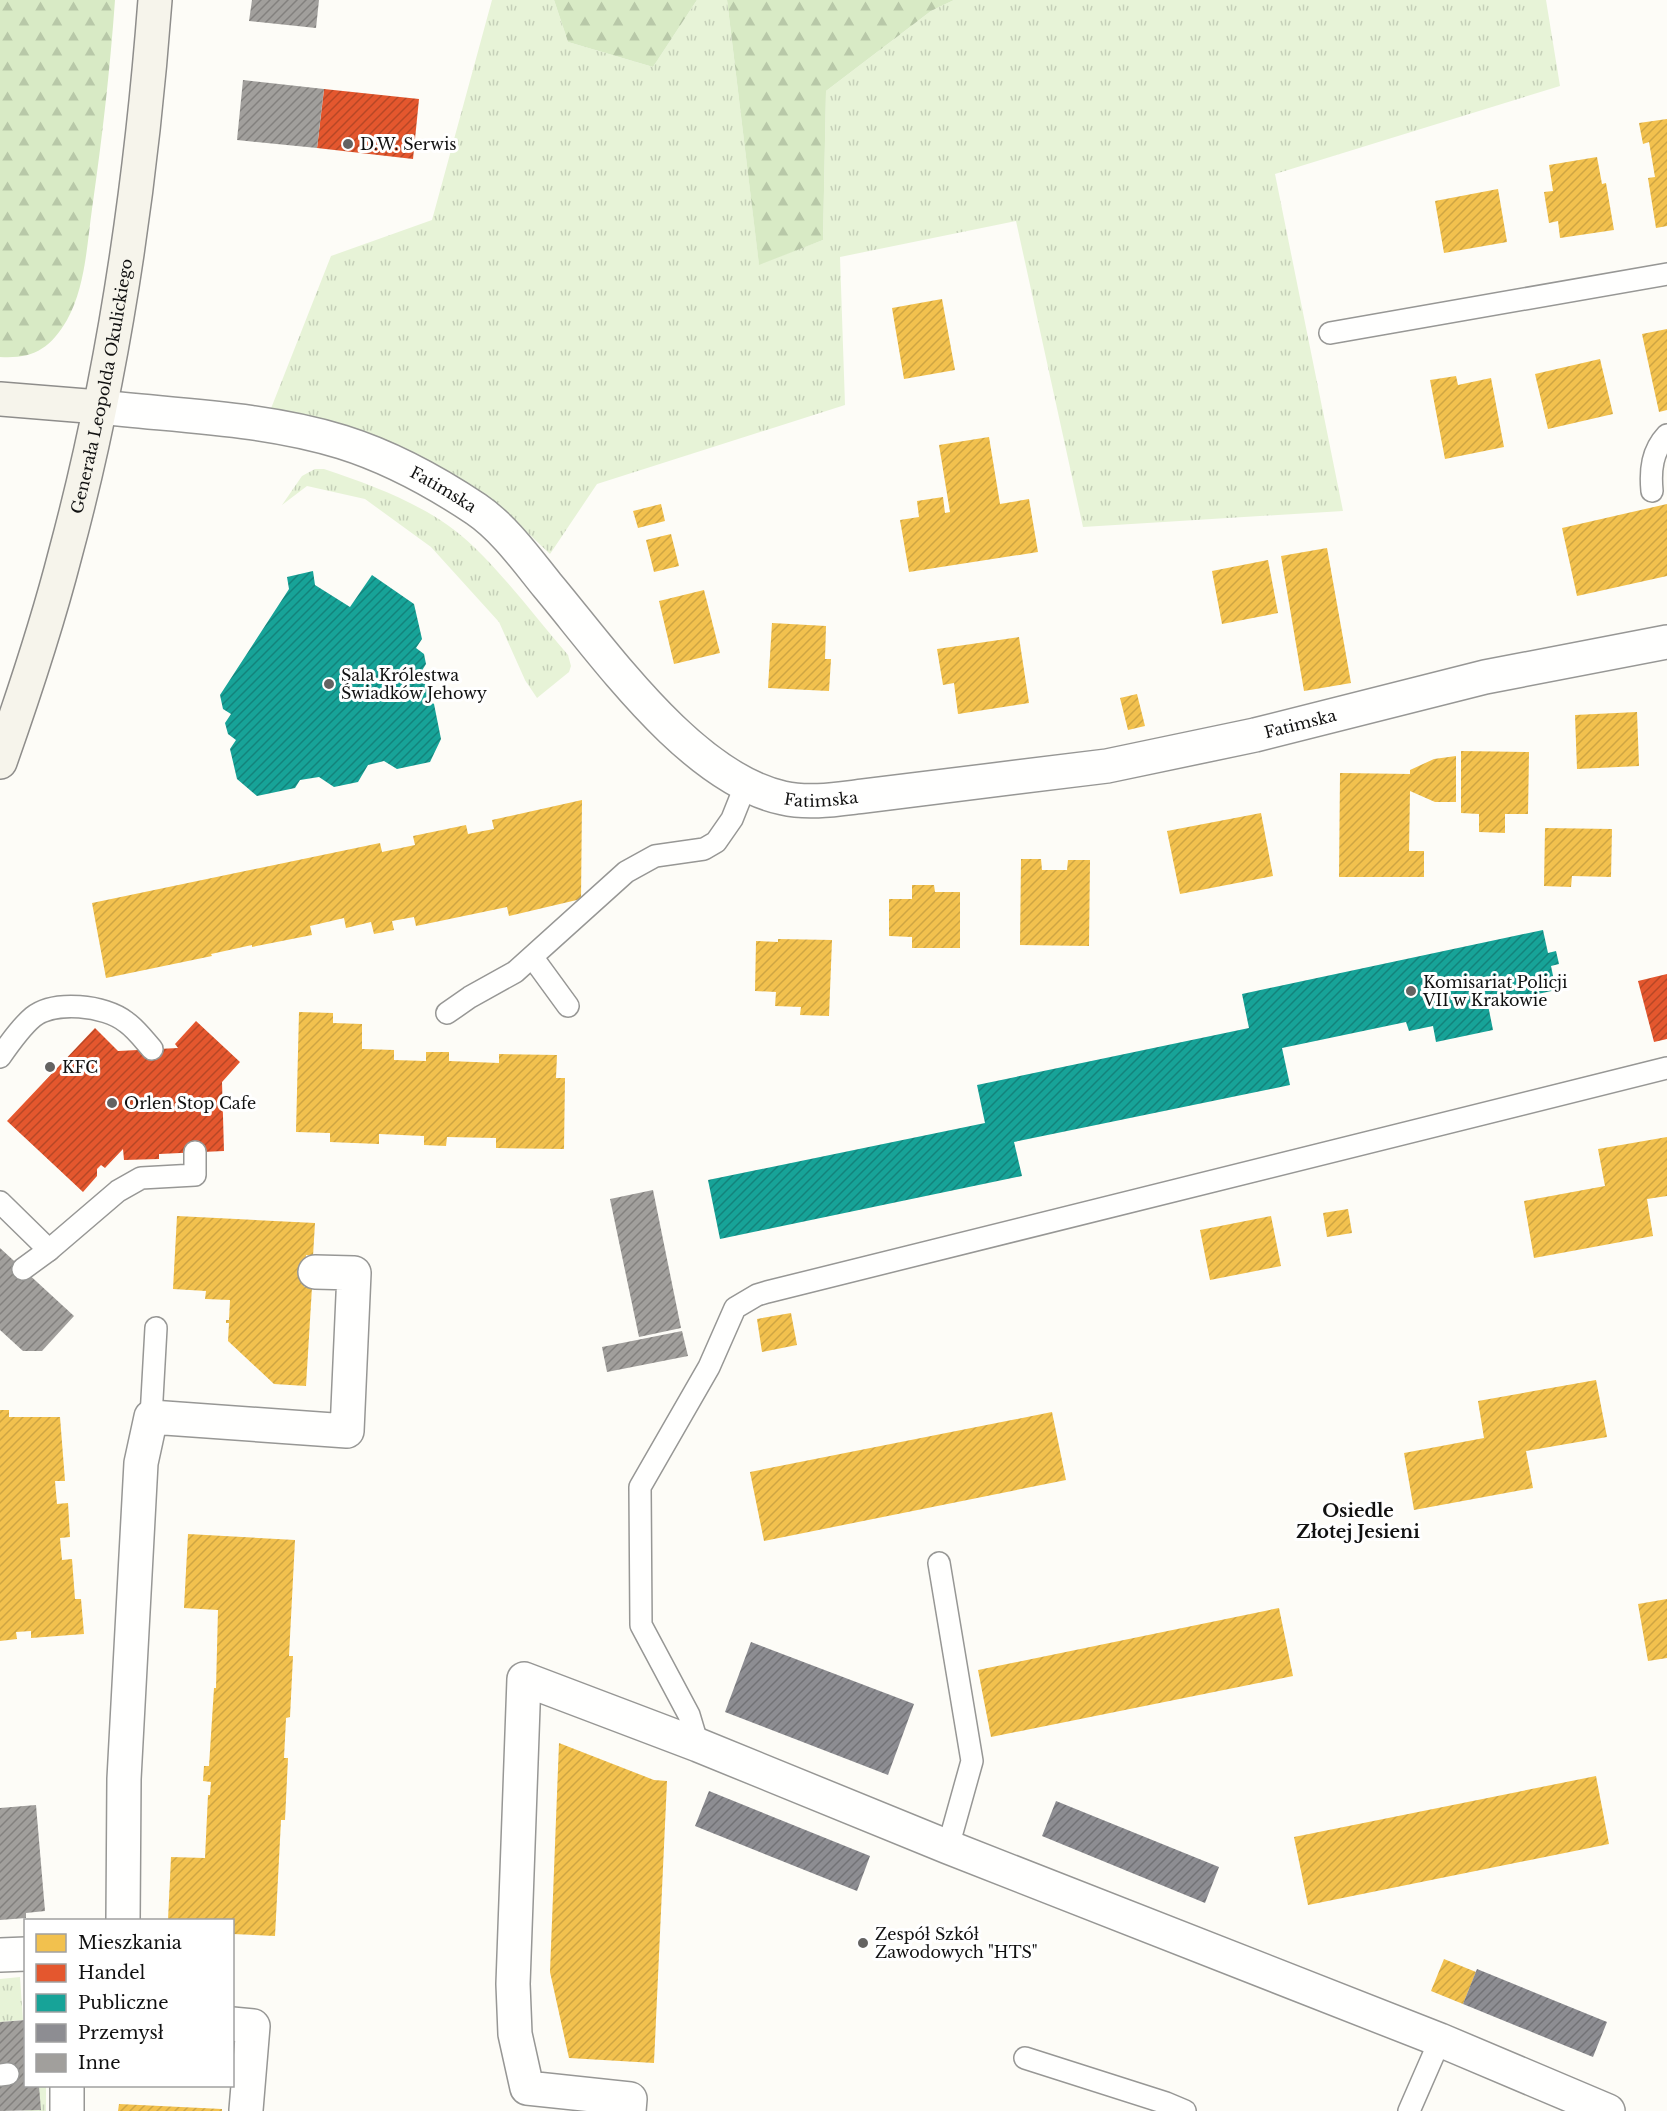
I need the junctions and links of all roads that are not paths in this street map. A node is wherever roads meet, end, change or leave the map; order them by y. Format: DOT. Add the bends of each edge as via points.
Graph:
graph roads {
  1 [pos="155,0"];
  2 [pos="1667,274"];
  3 [pos="1330,333"];
  4 [pos="0,399"];
  5 [pos="99,407"];
  6 [pos="1667,435"];
  7 [pos="1652,491"];
  8 [pos="1667,642"];
  9 [pos="0,762"];
  10 [pos="746,784"];
  11 [pos="533,958"];
  12 [pos="568,1006"];
  13 [pos="447,1013"];
  14 [pos="152,1049"];
  15 [pos="0,1057"];
  16 [pos="1667,1068"];
  17 [pos="195,1152"];
  18 [pos="0,1202"];
  19 [pos="49,1250"];
  20 [pos="23,1269"];
  21 [pos="315,1272"];
  22 [pos="156,1328"];
  23 [pos="151,1417"];
  24 [pos="939,1563"];
  25 [pos="698,1745"];
  26 [pos="948,1847"];
  27 [pos="123,1919"];
  28 [pos="24,1954"];
  29 [pos="0,1955"];
  30 [pos="234,2024"];
  31 [pos="1440,2040"];
  32 [pos="1026,2058"];
  33 [pos="67,2087"];
  34 [pos="246,2110"];
  35 [pos="67,2111"];
  36 [pos="629,2111"];
  37 [pos="1185,2111"];
  38 [pos="1409,2111"];
  39 [pos="1608,2111"];
  1 -- 5 [label="main road, Generała Leopolda Okulickiego" via="143,138"];
  2 -- 3 [label="lane"];
  4 -- 5 [label="main road"];
  5 -- 9 [label="main road, Generała Leopolda Okulickiego" via="63,564"];
  5 -- 10 [label="street, Fatimska" via="254,423 310,434 385,458 436,483 479,511 504,534 658,715 718,768"];
  6 -- 7 [label="lane" via="1651,465"];
  8 -- 10 [label="street, Fatimska" via="1485,677 1255,735 1107,766 824,800 786,799"];
  10 -- 11 [label="lane" via="732,819 716,843 704,849 655,856 626,872"];
  11 -- 12 [label="lane"];
  11 -- 13 [label="lane"];
  14 -- 15 [label="lane" via="117,1017 68,1006 32,1017"];
  16 -- 25 [label="lane" via="767,1292 735,1308 709,1367 640,1487 641,1625 689,1715"];
  17 -- 19 [label="lane" via="195,1176 141,1178 118,1191"];
  18 -- 19 [label="lane"];
  19 -- 20 [label="lane"];
  21 -- 23 [label="street" via="354,1274 347,1431"];
  22 -- 23 [label="lane"];
  23 -- 27 [label="street" via="141,1463 124,1779"];
  24 -- 26 [label="lane" via="972,1761"];
  25 -- 26 [label="street"];
  25 -- 36 [label="street" via="524,1678 513,1984 515,2034 527,2088 630,2099"];
  26 -- 31 [label="street"];
  28 -- 29 [label="street"];
  30 -- 34 [label="street" via="253,2026"];
  31 -- 38 [label="lane"];
  31 -- 39 [label="street"];
  32 -- 37 [label="lane"];
  33 -- 35 [label="street"];
}
